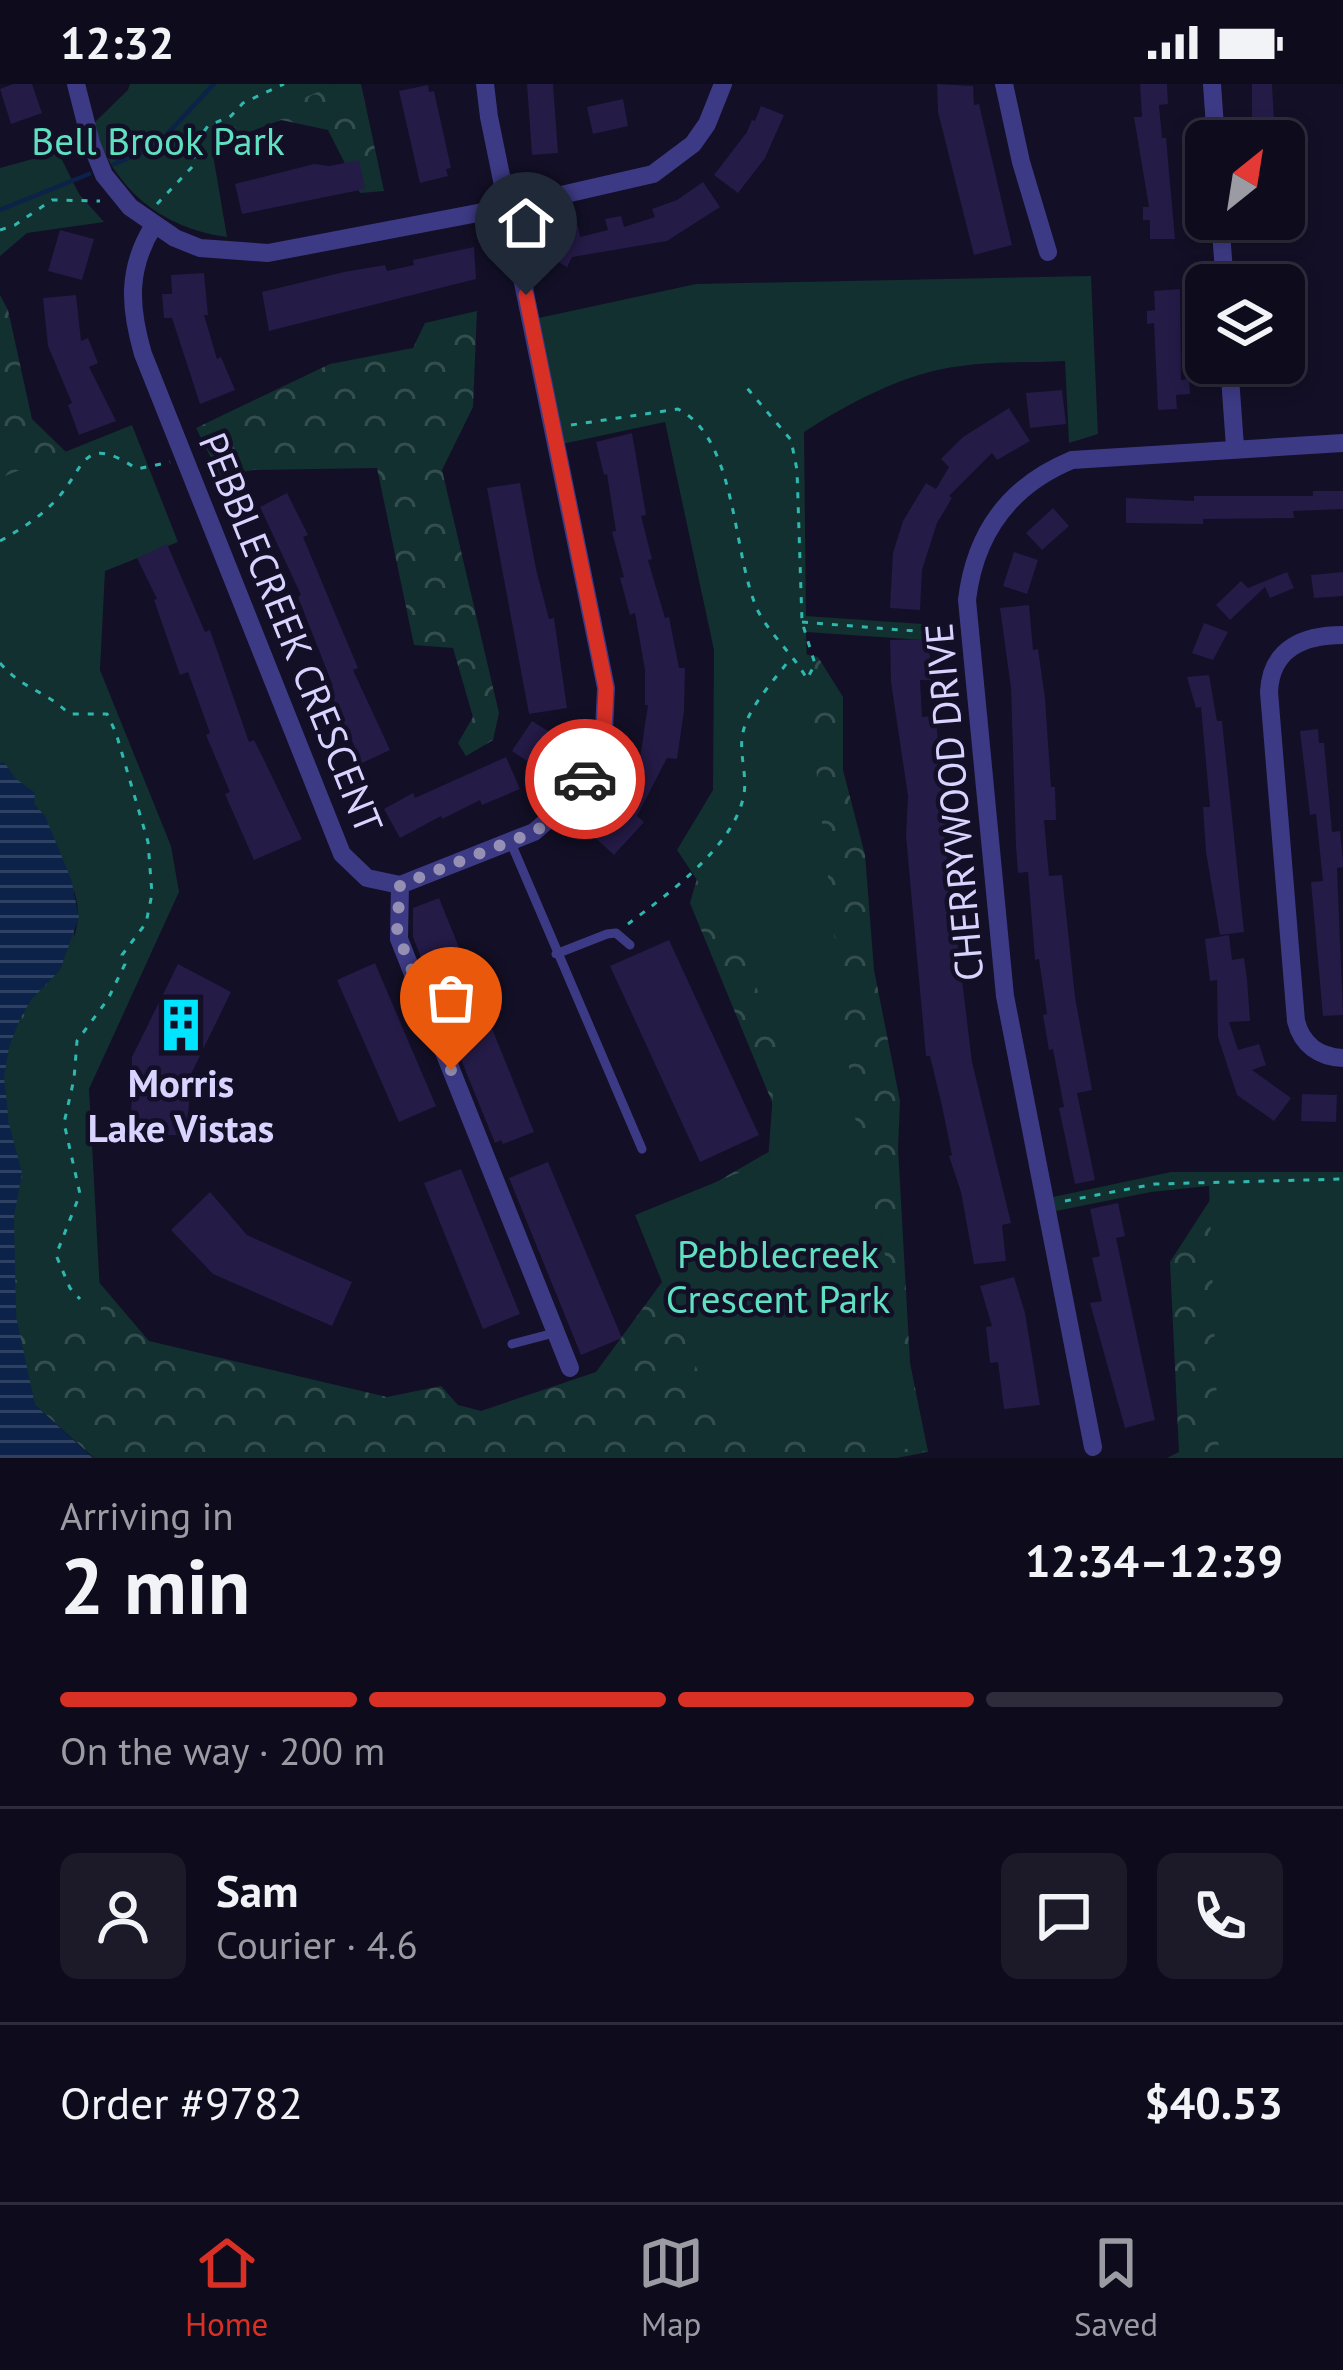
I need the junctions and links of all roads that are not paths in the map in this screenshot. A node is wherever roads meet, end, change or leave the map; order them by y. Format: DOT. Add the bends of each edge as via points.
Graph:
graph roads {
  1 [pos="76,84"];
  2 [pos="485,84"];
  3 [pos="723,84"];
  4 [pos="1004,84"];
  5 [pos="1212,84"];
  6 [pos="1215,120"];
  7 [pos="509,207"];
  8 [pos="148,221"];
  9 [pos="1048,252"];
  10 [pos="1230,384"];
  11 [pos="1343,442"];
  12 [pos="1234,447"];
  13 [pos="1343,634"];
  14 [pos="511,843"];
  15 [pos="400,885"];
  16 [pos="630,945"];
  17 [pos="556,954"];
  18 [pos="1343,1058"];
  19 [pos="642,1148"];
  20 [pos="554,1333"];
  21 [pos="512,1344"];
  22 [pos="570,1368"];
  23 [pos="1093,1448"];
  1 -- 8 [label="street" via="96,155 119,196"];
  2 -- 7 [label="street"];
  3 -- 7 [label="street" via="707,124 664,169"];
  4 -- 9 [label="street"];
  5 -- 6 [label="street"];
  7 -- 8 [label="street" via="268,253 200,248"];
  7 -- 14 [label="street" via="607,709 581,786 554,819"];
  8 -- 15 [label="street, PEBBLECREEK CRESCENT" via="134,267 143,354 342,854 367,878"];
  10 -- 12 [label="street"];
  11 -- 12 [label="street, CHERRYWOOD DRIVE"];
  12 -- 23 [label="street, CHERRYWOOD DRIVE" via="1072,460 1029,484 1007,501 977,548 968,600 1005,996"];
  13 -- 18 [label="street" via="1292,645 1274,666 1268,692 1296,1022 1311,1047"];
  14 -- 15 [label="street"];
  14 -- 17 [label="lane"];
  15 -- 20 [label="street" via="399,939"];
  16 -- 17 [label="lane" via="616,934"];
  17 -- 19 [label="lane"];
  20 -- 21 [label="lane"];
  20 -- 22 [label="street"];
}
